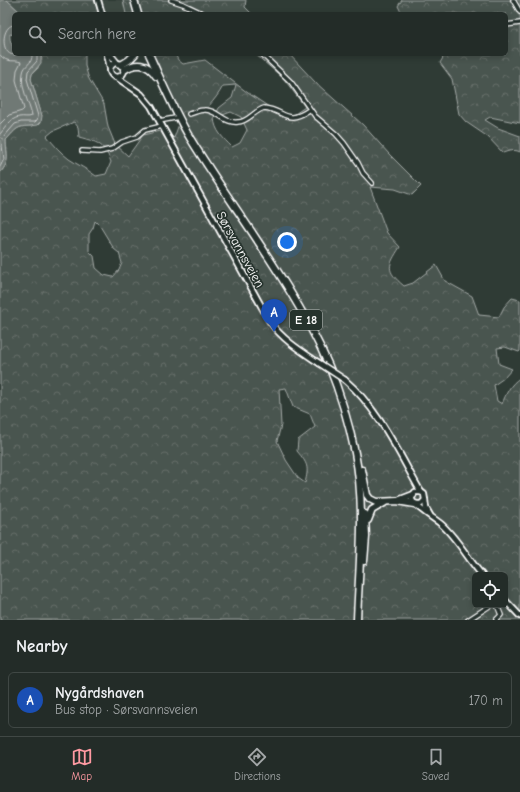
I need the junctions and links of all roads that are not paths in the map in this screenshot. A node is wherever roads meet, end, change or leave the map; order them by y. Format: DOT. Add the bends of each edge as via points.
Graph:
graph roads {
  1 [pos="98,0"];
  2 [pos="170,0"];
  3 [pos="513,0"];
  4 [pos="133,2"];
  5 [pos="101,12"];
  6 [pos="134,12"];
  7 [pos="137,12"];
  8 [pos="200,12"];
  9 [pos="520,12"];
  10 [pos="520,23"];
  11 [pos="508,25"];
  12 [pos="109,56"];
  13 [pos="111,56"];
  14 [pos="133,56"];
  15 [pos="150,56"];
  16 [pos="154,56"];
  17 [pos="264,56"];
  18 [pos="121,67"];
  19 [pos="110,68"];
  20 [pos="116,77"];
  21 [pos="130,86"];
  22 [pos="170,102"];
  23 [pos="309,110"];
  24 [pos="189,114"];
  25 [pos="175,118"];
  26 [pos="159,121"];
  27 [pos="162,126"];
  28 [pos="82,151"];
  29 [pos="372,183"];
  30 [pos="362,470"];
  31 [pos="413,478"];
  32 [pos="421,492"];
  33 [pos="413,494"];
  34 [pos="425,500"];
  35 [pos="397,501"];
  36 [pos="385,502"];
  37 [pos="416,504"];
  38 [pos="431,517"];
  39 [pos="366,537"];
  40 [pos="480,572"];
  41 [pos="508,603"];
  42 [pos="486,608"];
  43 [pos="498,608"];
  44 [pos="520,616"];
  45 [pos="357,620"];
  46 [pos="360,620"];
  47 [pos="468,620"];
  48 [pos="496,620"];
  1 -- 5 [label="main road"];
  2 -- 8 [label="street"];
  3 -- 9 [label="street"];
  4 -- 6 [label="highway"];
  4 -- 7 [label="highway"];
  10 -- 11 [label="street"];
  12 -- 19 [label="main road, Sørsvannsveien"];
  13 -- 18 [label="main road, Sørsvannsveien"];
  14 -- 18 [label="highway"];
  15 -- 22 [label="highway, E 18"];
  16 -- 30 [label="highway, E 18" via="194,137 296,294 315,330 346,405"];
  17 -- 23 [label="street" via="291,82"];
  18 -- 19 [label="main road" via="113,64"];
  18 -- 20 [label="main road" via="120,77"];
  18 -- 21 [label="main road, Sørsvannsveien"];
  18 -- 22 [label="highway, E 18" via="139,64 149,68"];
  19 -- 20 [label="main road" via="111,74"];
  20 -- 21 [label="main road, Sørsvannsveien"];
  21 -- 26 [label="main road, Sørsvannsveien" via="144,96"];
  22 -- 45 [label="highway, E 18" via="291,294 329,367 355,452 361,493 362,535"];
  23 -- 24 [label="street" via="290,117 264,108 245,121 237,122 229,122 212,111"];
  23 -- 29 [label="street" via="344,143"];
  25 -- 26 [label="street"];
  26 -- 27 [label="main road, Sørsvannsveien"];
  27 -- 28 [label="street" via="145,130 112,149 100,152"];
  27 -- 31 [label="main road, Sørsvannsveien, bridge" via="264,313 291,345 346,380 361,394"];
  30 -- 36 [label="highway, E 18" via="367,495 376,502"];
  30 -- 39 [label="highway, E 18"];
  31 -- 32 [label="main road, Sørsvannsveien"];
  31 -- 33 [label="main road, Sørsvannsveien"];
  32 -- 33 [label="main road"];
  32 -- 34 [label="main road"];
  33 -- 35 [label="highway, E 18"];
  33 -- 37 [label="main road" via="412,501"];
  34 -- 37 [label="main road"];
  34 -- 38 [label="main road"];
  35 -- 36 [label="highway, E 18"];
  35 -- 37 [label="highway, E 18"];
  36 -- 39 [label="highway, E 18" via="369,514"];
  37 -- 38 [label="main road"];
  38 -- 40 [label="main road" via="447,530"];
  39 -- 46 [label="highway, E 18"];
  41 -- 44 [label="main road"];
  42 -- 47 [label="street"];
  43 -- 48 [label="street" via="501,615"];
}
